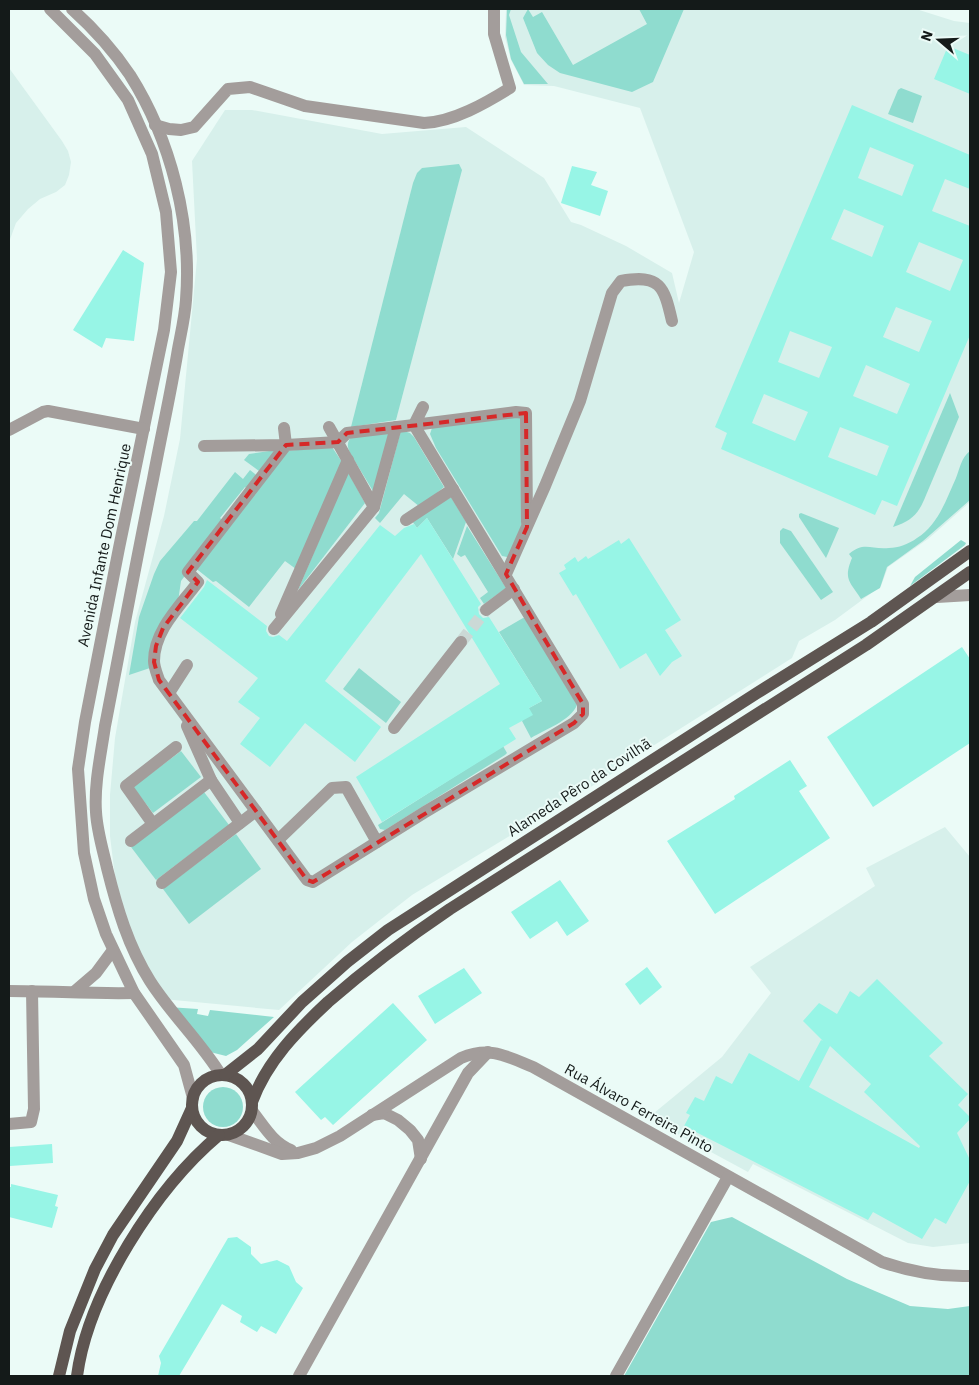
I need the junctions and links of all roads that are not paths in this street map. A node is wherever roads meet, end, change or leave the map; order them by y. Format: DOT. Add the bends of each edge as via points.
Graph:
graph roads {
  1 [pos="50,9"];
  2 [pos="72,9"];
  3 [pos="494,9"];
  4 [pos="155,125"];
  5 [pos="672,321"];
  6 [pos="423,407"];
  7 [pos="414,425"];
  8 [pos="329,427"];
  9 [pos="396,427"];
  10 [pos="284,428"];
  11 [pos="144,429"];
  12 [pos="9,430"];
  13 [pos="338,442"];
  14 [pos="286,445"];
  15 [pos="204,446"];
  16 [pos="348,460"];
  17 [pos="453,488"];
  18 [pos="374,507"];
  19 [pos="406,520"];
  20 [pos="527,527"];
  21 [pos="970,551"];
  22 [pos="970,572"];
  23 [pos="506,574"];
  24 [pos="514,589"];
  25 [pos="938,596"];
  26 [pos="970,596"];
  27 [pos="486,610"];
  28 [pos="461,642"];
  29 [pos="187,664"];
  30 [pos="169,693"];
  31 [pos="178,706"];
  32 [pos="394,728"];
  33 [pos="176,748"];
  34 [pos="211,780"];
  35 [pos="256,811"];
  36 [pos="240,823"];
  37 [pos="153,824"];
  38 [pos="278,840"];
  39 [pos="131,841"];
  40 [pos="377,842"];
  41 [pos="162,883"];
  42 [pos="113,950"];
  43 [pos="9,991"];
  44 [pos="32,991"];
  45 [pos="75,991"];
  46 [pos="134,993"];
  47 [pos="488,1052"];
  48 [pos="223,1075"];
  49 [pos="193,1103"];
  50 [pos="252,1106"];
  51 [pos="372,1115"];
  52 [pos="9,1124"];
  53 [pos="224,1135"];
  54 [pos="298,1153"];
  55 [pos="421,1158"];
  56 [pos="728,1177"];
  57 [pos="970,1276"];
  58 [pos="59,1376"];
  59 [pos="77,1376"];
  60 [pos="299,1376"];
  61 [pos="616,1376"];
  1 -- 11 [label="street, Avenida Infante Dom Henrique" via="95,54 128,100 152,154 160,183 171,272 164,330"];
  2 -- 4 [label="street" via="104,41 129,74"];
  3 -- 4 [label="street" via="494,34 510,88 438,122 424,123 305,106 250,86 228,89 194,127 181,130"];
  4 -- 48 [label="street" via="176,186 184,225 186,301 105,726 96,812 121,921 132,949 150,981"];
  5 -- 20 [label="street" via="666,294 656,282 637,278 621,281 612,293 580,402"];
  6 -- 7 [label="street"];
  7 -- 9 [label="street"];
  7 -- 17 [label="street"];
  7 -- 20 [label="street" via="526,413"];
  8 -- 13 [label="street"];
  9 -- 13 [label="street" via="347,434"];
  9 -- 18 [label="street"];
  10 -- 14 [label="street"];
  11 -- 12 [label="street" via="48,411"];
  11 -- 42 [label="street, Avenida Infante Dom Henrique" via="78,770 84,853 94,898"];
  13 -- 14 [label="street"];
  13 -- 16 [label="street"];
  14 -- 15 [label="street"];
  14 -- 30 [label="street" via="188,572 198,582 163,628 156,646 154,662 159,680"];
  16 -- 18 [label="street"];
  16 -- 18 [label="street" via="274,629"];
  17 -- 19 [label="street"];
  17 -- 23 [label="street"];
  20 -- 23 [label="street"];
  21 -- 48 [label="main road, Alameda Pêro da Covilhã" via="863,628 756,693 396,925 347,962 302,1002 258,1049"];
  22 -- 25 [label="main road"];
  23 -- 24 [label="street"];
  24 -- 27 [label="street"];
  24 -- 40 [label="street" via="583,704 583,714 574,723"];
  25 -- 26 [label="street"];
  25 -- 50 [label="main road" via="398,944 358,975 300,1029 271,1063"];
  28 -- 32 [label="street"];
  29 -- 30 [label="street"];
  30 -- 31 [label="street"];
  31 -- 34 [label="street"];
  31 -- 35 [label="street"];
  33 -- 37 [label="street" via="126,786"];
  34 -- 36 [label="street"];
  34 -- 37 [label="street"];
  35 -- 36 [label="street"];
  35 -- 38 [label="street"];
  36 -- 41 [label="street"];
  37 -- 39 [label="street"];
  38 -- 40 [label="street" via="307,880 312,882"];
  38 -- 40 [label="street" via="332,788 346,787"];
  42 -- 45 [label="street" via="96,973"];
  42 -- 46 [label="street, Avenida Infante Dom Henrique"];
  43 -- 44 [label="street"];
  44 -- 45 [label="street"];
  44 -- 52 [label="street" via="34,1109 31,1122"];
  45 -- 46 [label="street"];
  46 -- 49 [label="street, Avenida Infante Dom Henrique" via="184,1065"];
  47 -- 51 [label="street, Rua Álvaro Ferreira Pinto" via="475,1052 461,1058"];
  47 -- 55 [label="street" via="468,1073"];
  47 -- 56 [label="street, Rua Álvaro Ferreira Pinto" via="533,1067"];
  48 -- 49 [label="main road" via="203,1082"];
  48 -- 50 [label="main road" via="243,1083 250,1092"];
  49 -- 53 [label="main road" via="195,1118 201,1127"];
  49 -- 58 [label="main road" via="177,1141 113,1235 95,1269 70,1331"];
  50 -- 53 [label="main road" via="244,1126"];
  50 -- 54 [label="street" via="272,1139"];
  51 -- 54 [label="street, Rua Álvaro Ferreira Pinto" via="340,1136"];
  51 -- 55 [label="street" via="384,1113 410,1130 418,1140"];
  53 -- 54 [label="street, Rua Álvaro Ferreira Pinto" via="282,1154"];
  53 -- 59 [label="main road" via="205,1147 174,1181 128,1244 97,1308"];
  55 -- 60 [label="street"];
  56 -- 57 [label="street, Rua Álvaro Ferreira Pinto" via="882,1262 929,1275"];
  56 -- 61 [label="street"];
}
